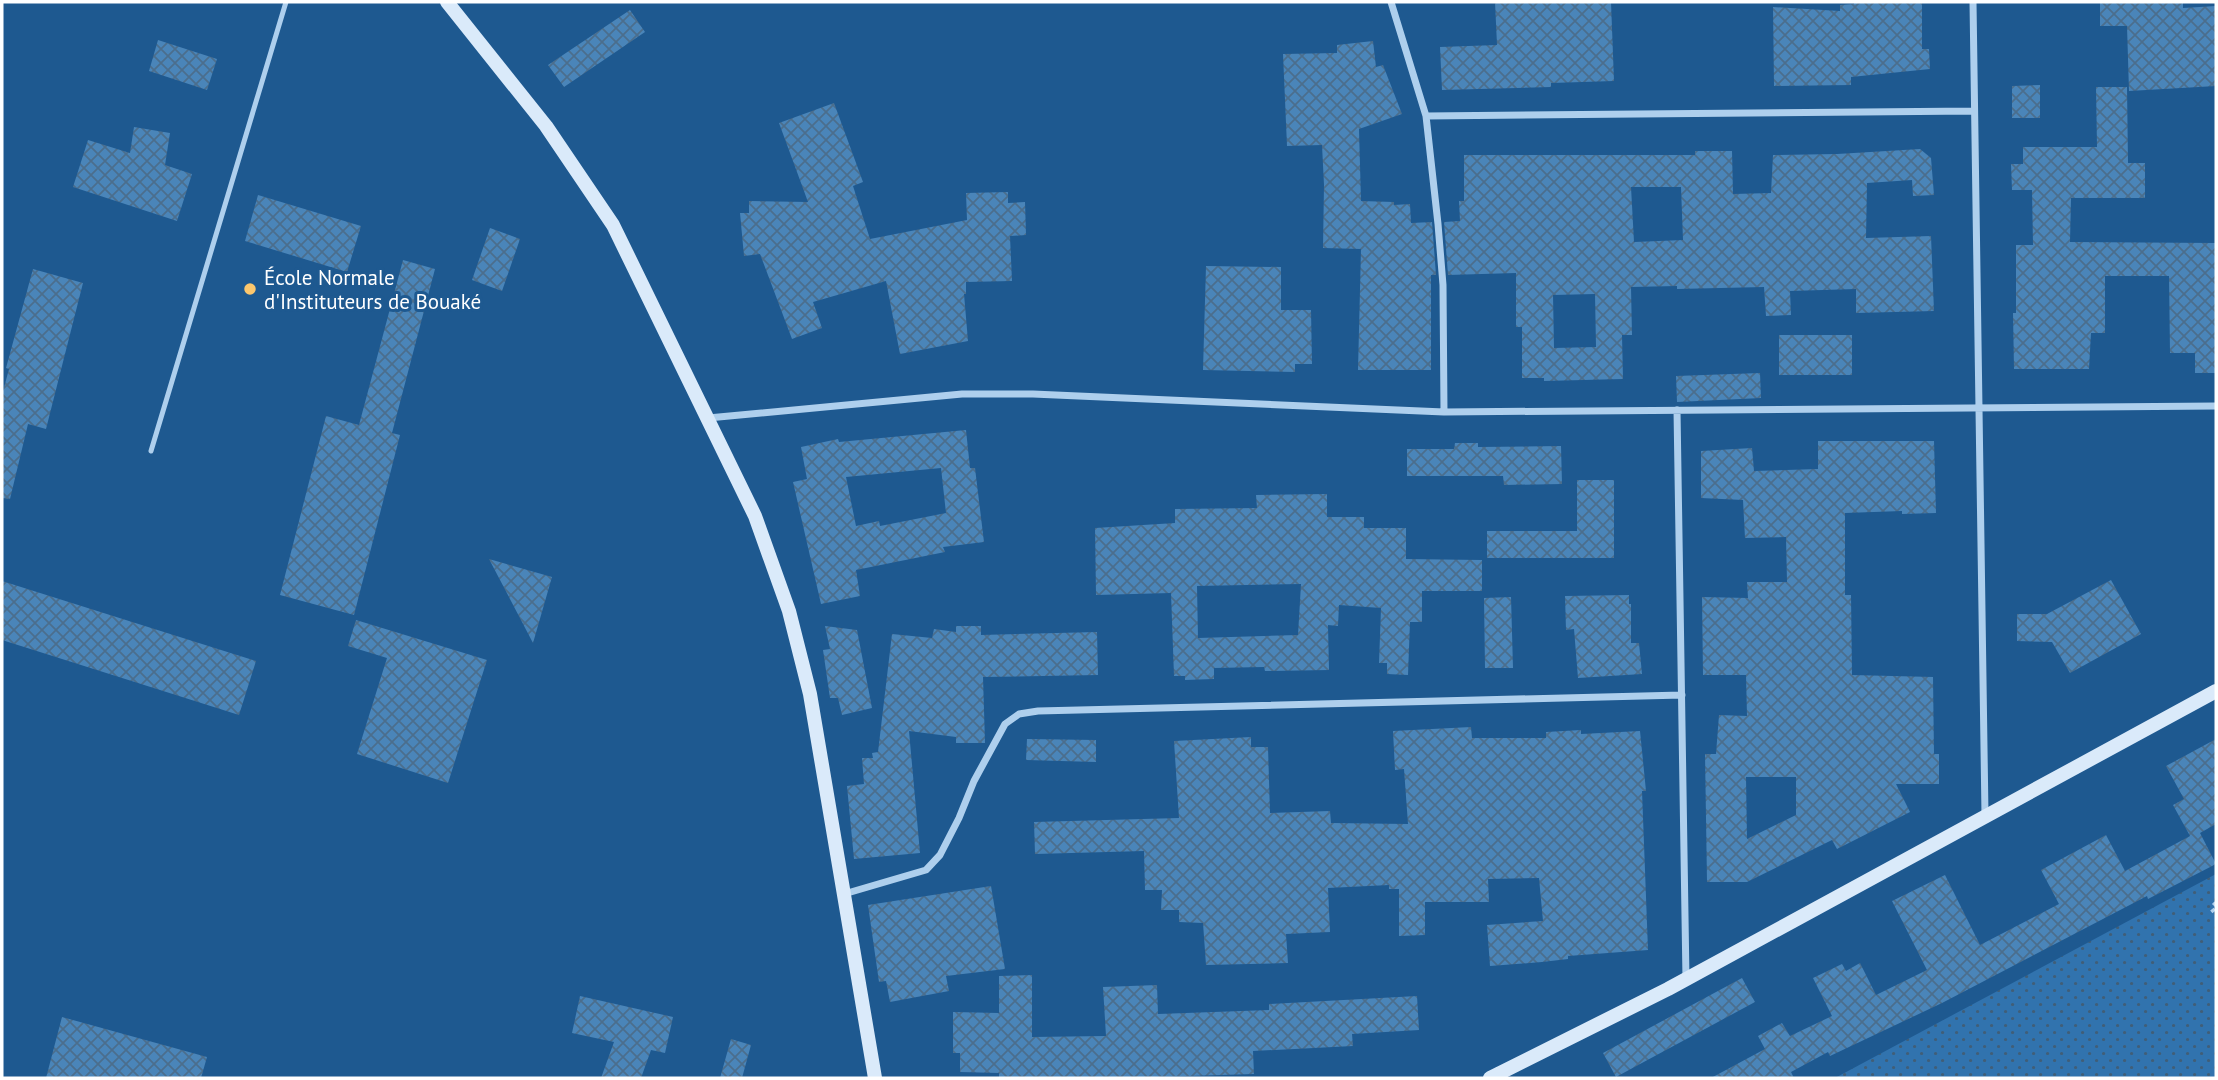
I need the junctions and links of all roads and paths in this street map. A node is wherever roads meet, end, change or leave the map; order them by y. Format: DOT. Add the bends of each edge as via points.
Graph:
graph roads {
  1 [pos="286,2"];
  2 [pos="447,2"];
  3 [pos="1391,2"];
  4 [pos="1973,2"];
  5 [pos="1974,111"];
  6 [pos="1426,116"];
  7 [pos="2216,405"];
  8 [pos="1979,407"];
  9 [pos="1677,410"];
  10 [pos="1444,412"];
  11 [pos="707,418"];
  12 [pos="151,451"];
  13 [pos="2216,691"];
  14 [pos="1682,695"];
  15 [pos="1985,815"];
  16 [pos="844,894"];
  17 [pos="2216,903"];
  18 [pos="2216,914"];
  19 [pos="1686,979"];
  20 [pos="875,1078"];
  21 [pos="1490,1078"];
  1 -- 12 [label="lane"];
  2 -- 11 [label="street" via="546,126 613,225"];
  3 -- 6 [label="street"];
  4 -- 5 [label="street"];
  5 -- 6 [label="street"];
  5 -- 8 [label="street"];
  6 -- 10 [label="street" via="1443,285"];
  7 -- 8 [label="street"];
  8 -- 9 [label="street"];
  8 -- 15 [label="street"];
  9 -- 10 [label="street"];
  9 -- 14 [label="street"];
  10 -- 11 [label="street" via="962,394"];
  11 -- 16 [label="street" via="755,516 789,611 810,694"];
  13 -- 15 [label="street"];
  14 -- 16 [label="street" via="1019,714 997,737 940,855 926,870"];
  14 -- 19 [label="street"];
  15 -- 19 [label="street"];
  16 -- 20 [label="street"];
  17 -- 18 [label="path" via="2211,908"];
  19 -- 21 [label="street"];
}
